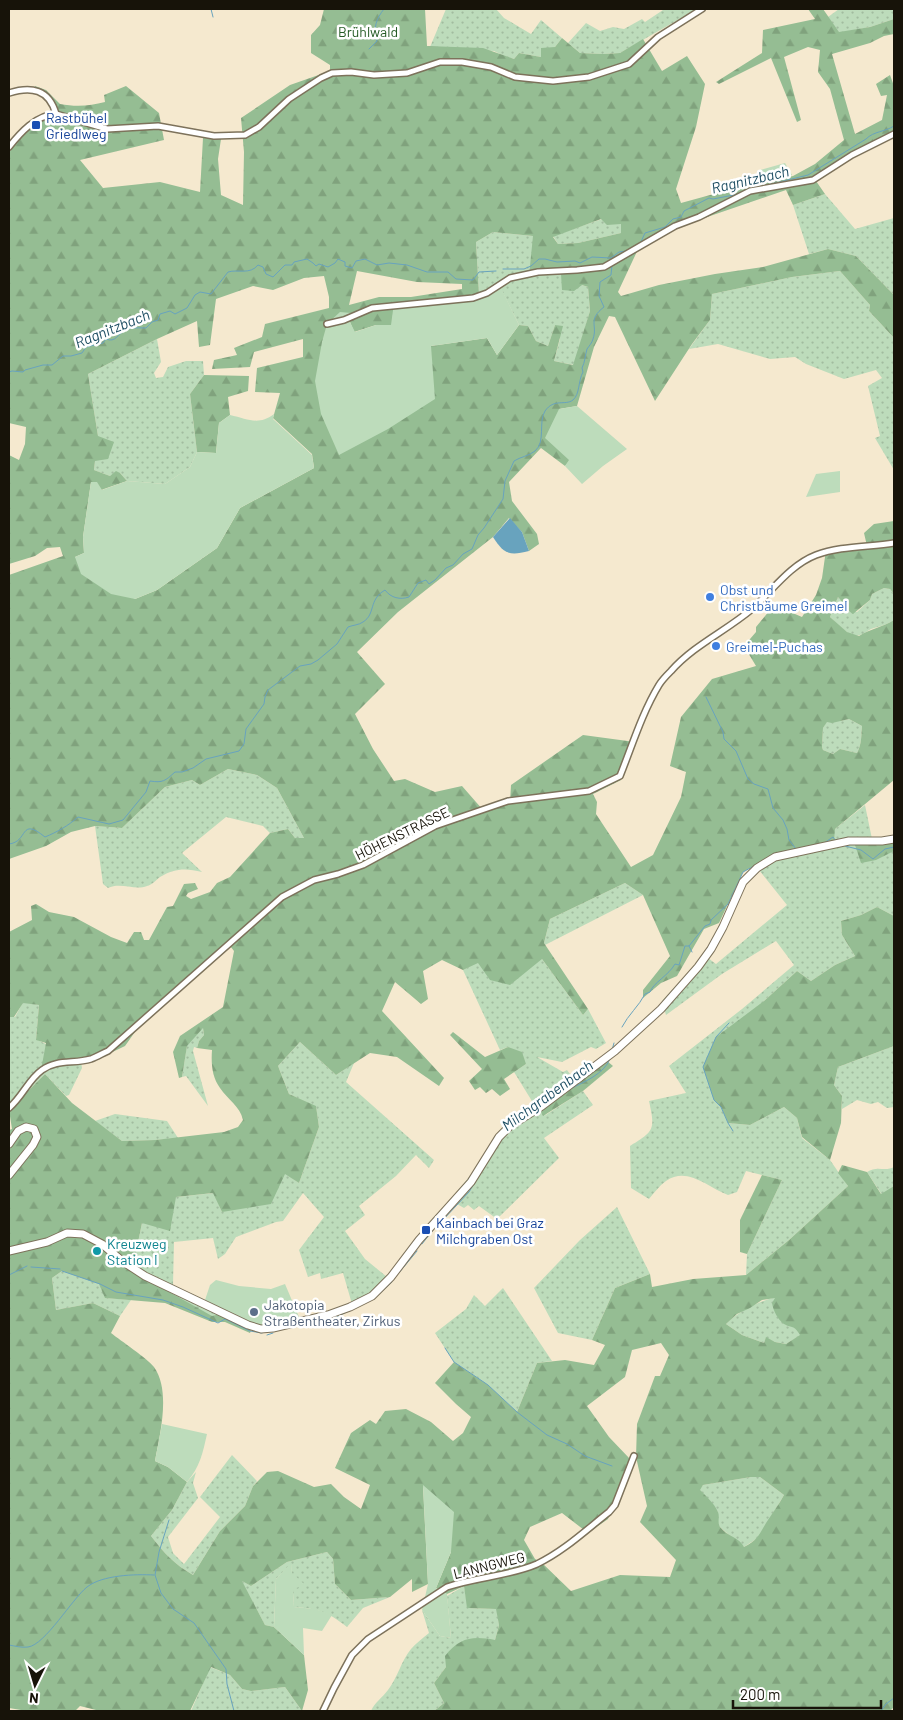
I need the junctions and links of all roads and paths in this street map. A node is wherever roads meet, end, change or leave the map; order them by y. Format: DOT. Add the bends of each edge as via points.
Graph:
graph roads {
  1 [pos="702,9"];
  2 [pos="9,92"];
  3 [pos="56,114"];
  4 [pos="894,134"];
  5 [pos="9,147"];
  6 [pos="327,324"];
  7 [pos="894,543"];
  8 [pos="894,839"];
  9 [pos="9,1108"];
  10 [pos="9,1144"];
  11 [pos="9,1175"];
  12 [pos="9,1251"];
  13 [pos="634,1456"];
  14 [pos="323,1711"];
  1 -- 3 [label="street" via="658,37 629,64 589,77 553,81 515,77 491,67 462,62 440,62 406,73 332,73 289,99 258,128 245,134 214,136 158,126 107,129"];
  2 -- 3 [label="street" via="27,88 37,90 44,94"];
  3 -- 5 [label="street" via="34,122"];
  4 -- 6 [label="street" via="813,180 750,191 675,226 613,263 598,268 538,272 510,278 473,298 372,308"];
  7 -- 9 [label="street, HÖHENSTRASSE" via="831,551 811,558 793,570 752,609 679,662 659,684 620,776 589,791 508,801 435,826 363,865 314,880 282,896 108,1051 91,1059 57,1063 43,1069"];
  8 -- 12 [label="main road" via="849,841 775,858 757,868 743,882 711,949 661,1009 615,1051 504,1131 471,1182 391,1276 372,1296 350,1307 261,1329 145,1276 83,1234 67,1233 47,1242"];
  10 -- 11 [label="main road" via="18,1131 26,1127 34,1129 37,1137 33,1145"];
  13 -- 14 [label="street, LANNGWEG" via="615,1505 609,1512 564,1548 538,1563 448,1587 368,1639 352,1655"];
}
